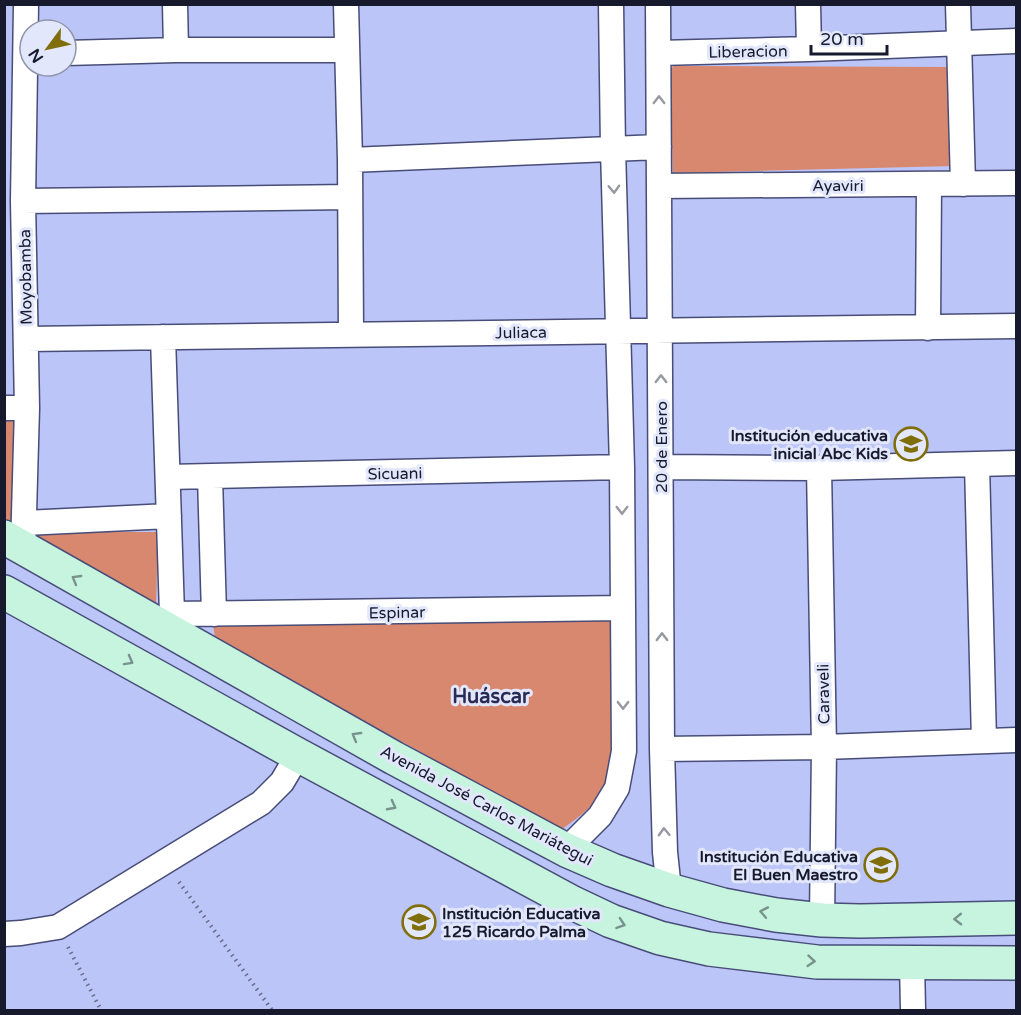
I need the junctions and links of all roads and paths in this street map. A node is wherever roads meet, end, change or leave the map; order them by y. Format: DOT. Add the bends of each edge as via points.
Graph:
graph roads {
  1 [pos="175,4"];
  2 [pos="346,4"];
  3 [pos="611,4"];
  4 [pos="658,4"];
  5 [pos="808,4"];
  6 [pos="958,4"];
  7 [pos="1017,41"];
  8 [pos="960,42"];
  9 [pos="177,50"];
  10 [pos="347,50"];
  11 [pos="809,50"];
  12 [pos="659,52"];
  13 [pos="78,53"];
  14 [pos="20,78"];
  15 [pos="659,147"];
  16 [pos="613,149"];
  17 [pos="350,160"];
  18 [pos="1017,183"];
  19 [pos="963,184"];
  20 [pos="929,185"];
  21 [pos="659,186"];
  22 [pos="351,197"];
  23 [pos="23,201"];
  24 [pos="1017,326"];
  25 [pos="928,328"];
  26 [pos="618,330"];
  27 [pos="660,330"];
  28 [pos="351,334"];
  29 [pos="163,337"];
  30 [pos="26,339"];
  31 [pos="16,408"];
  32 [pos="1017,463"];
  33 [pos="978,464"];
  34 [pos="622,467"];
  35 [pos="661,467"];
  36 [pos="819,468"];
  37 [pos="168,477"];
  38 [pos="210,477"];
  39 [pos="169,516"];
  40 [pos="18,536"];
  41 [pos="5,592"];
  42 [pos="121,604"];
  43 [pos="623,608"];
  44 [pos="214,614"];
  45 [pos="167,620"];
  46 [pos="99,645"];
  47 [pos="1017,740"];
  48 [pos="984,741"];
  49 [pos="824,747"];
  50 [pos="662,749"];
  51 [pos="298,755"];
  52 [pos="566,850"];
  53 [pos="164,862"];
  54 [pos="669,890"];
  55 [pos="1017,918"];
  56 [pos="822,920"];
  57 [pos="58,927"];
  58 [pos="4,934"];
  59 [pos="912,963"];
  60 [pos="1017,963"];
  61 [pos="101,1011"];
  62 [pos="272,1011"];
  63 [pos="913,1011"];
  1 -- 9 [label="street"];
  2 -- 10 [label="street"];
  3 -- 16 [label="street"];
  4 -- 12 [label="street, 20 de Enero"];
  5 -- 11 [label="street"];
  6 -- 8 [label="street"];
  7 -- 8 [label="street, Liberacion"];
  8 -- 11 [label="street, Liberacion"];
  8 -- 19 [label="street"];
  9 -- 10 [label="street"];
  9 -- 13 [label="street"];
  10 -- 17 [label="street"];
  11 -- 12 [label="street, Liberacion"];
  15 -- 12 [label="street, 20 de Enero, one-way"];
  14 -- 23 [label="street, Moyobamba"];
  15 -- 16 [label="street"];
  15 -- 21 [label="street, 20 de Enero"];
  16 -- 17 [label="street"];
  16 -- 26 [label="street, one-way"];
  17 -- 22 [label="street"];
  18 -- 19 [label="street, Ayaviri"];
  19 -- 20 [label="street, Ayaviri"];
  20 -- 21 [label="street, Ayaviri"];
  20 -- 25 [label="street"];
  21 -- 27 [label="street, 20 de Enero"];
  22 -- 23 [label="street"];
  22 -- 28 [label="street"];
  23 -- 30 [label="street, Moyobamba"];
  24 -- 25 [label="street, Juliaca"];
  25 -- 27 [label="street, Juliaca"];
  26 -- 27 [label="street, Juliaca"];
  26 -- 28 [label="street, Juliaca"];
  26 -- 34 [label="street"];
  35 -- 27 [label="street, 20 de Enero, one-way"];
  28 -- 29 [label="street, Juliaca"];
  29 -- 30 [label="street, Juliaca"];
  29 -- 37 [label="street"];
  30 -- 31 [label="street, Moyobamba"];
  31 -- 40 [label="street, Moyobamba"];
  32 -- 33 [label="street"];
  33 -- 36 [label="street"];
  33 -- 48 [label="street"];
  34 -- 38 [label="street, Sicuani"];
  34 -- 43 [label="street, one-way"];
  35 -- 36 [label="street"];
  50 -- 35 [label="street, 20 de Enero, one-way"];
  36 -- 49 [label="street, Caraveli"];
  37 -- 38 [label="street, Sicuani"];
  37 -- 39 [label="street"];
  38 -- 44 [label="street"];
  39 -- 40 [label="street"];
  39 -- 45 [label="street"];
  42 -- 40 [label="main road, Avenida José Carlos Mariátegui, one-way"];
  41 -- 46 [label="main road"];
  42 -- 45 [label="main road, Avenida José Carlos Mariátegui"];
  42 -- 46 [label="main road" via="100,621 96,633"];
  43 -- 44 [label="street, Espinar"];
  43 -- 52 [label="street, one-way" via="624,751 617,788 600,816"];
  44 -- 45 [label="street, Espinar"];
  52 -- 45 [label="main road, Avenida José Carlos Mariátegui, one-way" via="394,758"];
  46 -- 51 [label="main road, one-way"];
  47 -- 48 [label="street"];
  48 -- 49 [label="street"];
  49 -- 50 [label="street"];
  49 -- 56 [label="street, Caraveli"];
  54 -- 50 [label="street, 20 de Enero, one-way"];
  51 -- 53 [label="street" via="282,782 261,803"];
  51 -- 59 [label="main road, one-way" via="573,903 660,938 709,949 817,962"];
  52 -- 54 [label="main road, Avenida José Carlos Mariátegui"];
  53 -- 57 [label="street"];
  53 -- 62 [label="path"];
  56 -- 54 [label="main road, Avenida José Carlos Mariátegui, one-way" via="723,905"];
  55 -- 56 [label="main road, Avenida José Carlos Mariátegui, one-way"];
  57 -- 58 [label="street"];
  57 -- 61 [label="path"];
  59 -- 60 [label="main road"];
  59 -- 63 [label="street"];
}
